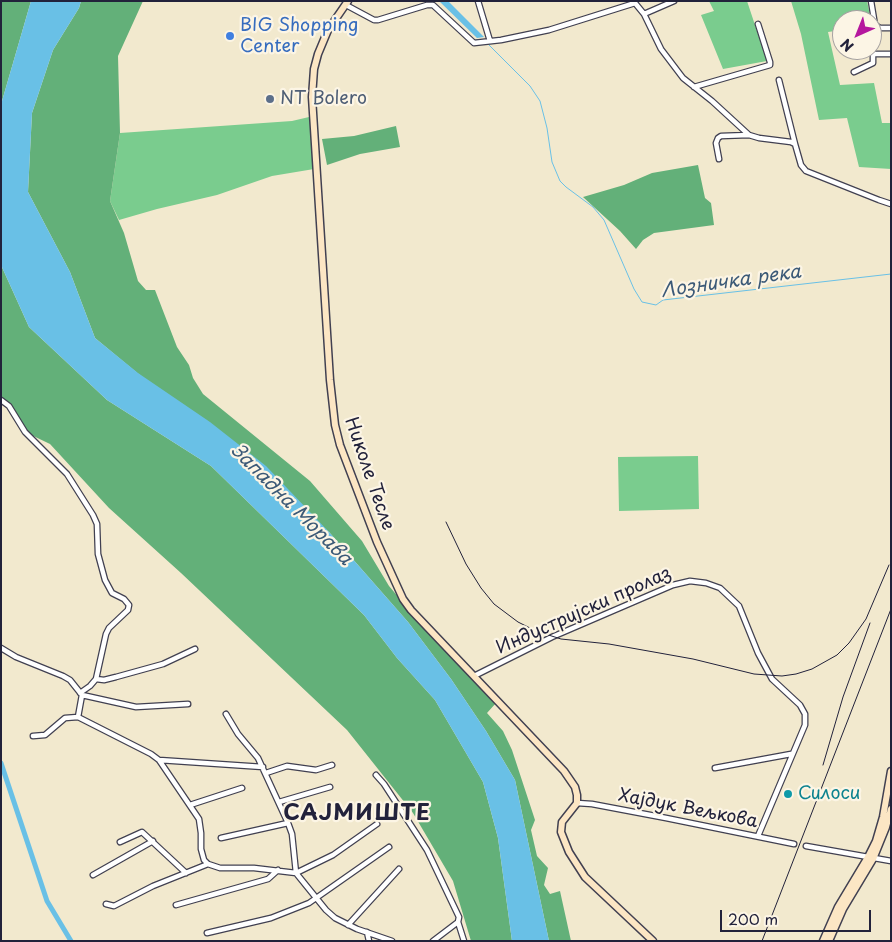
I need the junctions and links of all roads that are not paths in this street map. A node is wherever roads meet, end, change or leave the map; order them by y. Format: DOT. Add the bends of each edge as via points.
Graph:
graph roads {
  1 [pos="478,1"];
  2 [pos="674,1"];
  3 [pos="635,2"];
  4 [pos="347,3"];
  5 [pos="644,14"];
  6 [pos="758,24"];
  7 [pos="490,41"];
  8 [pos="873,60"];
  9 [pos="854,72"];
  10 [pos="779,80"];
  11 [pos="694,87"];
  12 [pos="749,135"];
  13 [pos="795,144"];
  14 [pos="719,159"];
  15 [pos="891,204"];
  16 [pos="1,400"];
  17 [pos="1,648"];
  18 [pos="195,649"];
  19 [pos="474,676"];
  20 [pos="96,679"];
  21 [pos="81,694"];
  22 [pos="188,704"];
  23 [pos="226,714"];
  24 [pos="78,717"];
  25 [pos="33,736"];
  26 [pos="791,754"];
  27 [pos="159,760"];
  28 [pos="332,765"];
  29 [pos="263,767"];
  30 [pos="715,768"];
  31 [pos="891,771"];
  32 [pos="266,773"];
  33 [pos="376,775"];
  34 [pos="330,787"];
  35 [pos="242,788"];
  36 [pos="279,802"];
  37 [pos="577,803"];
  38 [pos="190,805"];
  39 [pos="891,809"];
  40 [pos="288,823"];
  41 [pos="377,824"];
  42 [pos="758,836"];
  43 [pos="221,838"];
  44 [pos="153,841"];
  45 [pos="120,842"];
  46 [pos="794,844"];
  47 [pos="389,846"];
  48 [pos="806,846"];
  49 [pos="857,855"];
  50 [pos="871,858"];
  51 [pos="891,861"];
  52 [pos="208,864"];
  53 [pos="862,867"];
  54 [pos="398,869"];
  55 [pos="278,870"];
  56 [pos="186,873"];
  57 [pos="296,873"];
  58 [pos="93,875"];
  59 [pos="317,899"];
  60 [pos="106,904"];
  61 [pos="176,905"];
  62 [pos="458,922"];
  63 [pos="348,925"];
  64 [pos="367,932"];
  65 [pos="207,934"];
  66 [pos="369,941"];
  67 [pos="392,941"];
  68 [pos="433,941"];
  69 [pos="464,941"];
  70 [pos="653,941"];
  71 [pos="823,941"];
  72 [pos="829,941"];
  1 -- 7 [label="street"];
  2 -- 5 [label="street"];
  3 -- 5 [label="street"];
  3 -- 7 [label="street" via="549,30"];
  4 -- 7 [label="street" via="374,20 433,5 474,43"];
  4 -- 19 [label="street, Николе Тесле" via="328,30 318,54 312,97 335,425 344,459 376,542 403,599"];
  5 -- 11 [label="street" via="667,58"];
  6 -- 11 [label="street" via="770,64"];
  8 -- 9 [label="street" via="873,63"];
  10 -- 13 [label="street"];
  11 -- 12 [label="street"];
  12 -- 13 [label="street"];
  12 -- 14 [label="street" via="718,138"];
  13 -- 15 [label="street" via="806,171"];
  16 -- 20 [label="street" via="10,406 25,432 67,474 94,515 98,554 105,580 112,593 124,598 129,605 126,613 107,631"];
  17 -- 21 [label="street" via="63,676"];
  18 -- 20 [label="street" via="163,664 116,678"];
  19 -- 26 [label="street, Индустријски пролаз" via="552,637 673,585 690,581 706,583 720,588 739,606 772,679 805,714 804,725"];
  19 -- 37 [label="street, Николе Тесле" via="564,771 575,787"];
  20 -- 21 [label="street"];
  21 -- 22 [label="street" via="136,707"];
  21 -- 24 [label="street"];
  23 -- 29 [label="street"];
  24 -- 25 [label="street" via="65,718 45,734"];
  24 -- 27 [label="street"];
  26 -- 30 [label="street"];
  26 -- 42 [label="street, Индустријски пролаз"];
  27 -- 29 [label="street"];
  27 -- 38 [label="street"];
  28 -- 32 [label="street" via="316,770 286,766"];
  29 -- 32 [label="street"];
  31 -- 50 [label="street"];
  32 -- 36 [label="street"];
  33 -- 62 [label="street" via="427,850 459,917"];
  34 -- 36 [label="street"];
  35 -- 38 [label="street"];
  36 -- 40 [label="street"];
  37 -- 42 [label="street, Хајдук Вељкова"];
  37 -- 70 [label="street" via="562,822 561,832 569,852 585,876"];
  38 -- 52 [label="street" via="200,824 201,849"];
  39 -- 50 [label="street"];
  40 -- 43 [label="street"];
  40 -- 57 [label="street"];
  41 -- 57 [label="street" via="328,858"];
  42 -- 46 [label="street, Хајдук Вељкова"];
  44 -- 45 [label="street" via="139,832"];
  44 -- 56 [label="street"];
  44 -- 58 [label="street"];
  47 -- 59 [label="street"];
  48 -- 49 [label="street"];
  49 -- 50 [label="street"];
  49 -- 53 [label="street"];
  50 -- 51 [label="street"];
  50 -- 53 [label="street"];
  50 -- 72 [label="street"];
  52 -- 55 [label="street" via="220,868"];
  52 -- 56 [label="street"];
  53 -- 71 [label="street" via="838,907"];
  54 -- 63 [label="street"];
  55 -- 57 [label="street"];
  55 -- 61 [label="street" via="268,879"];
  56 -- 60 [label="street" via="114,906"];
  57 -- 59 [label="street"];
  59 -- 63 [label="street" via="330,915"];
  59 -- 65 [label="street" via="271,918"];
  62 -- 68 [label="street"];
  62 -- 69 [label="street"];
  63 -- 64 [label="street"];
  64 -- 66 [label="street"];
  64 -- 67 [label="street"];
}
